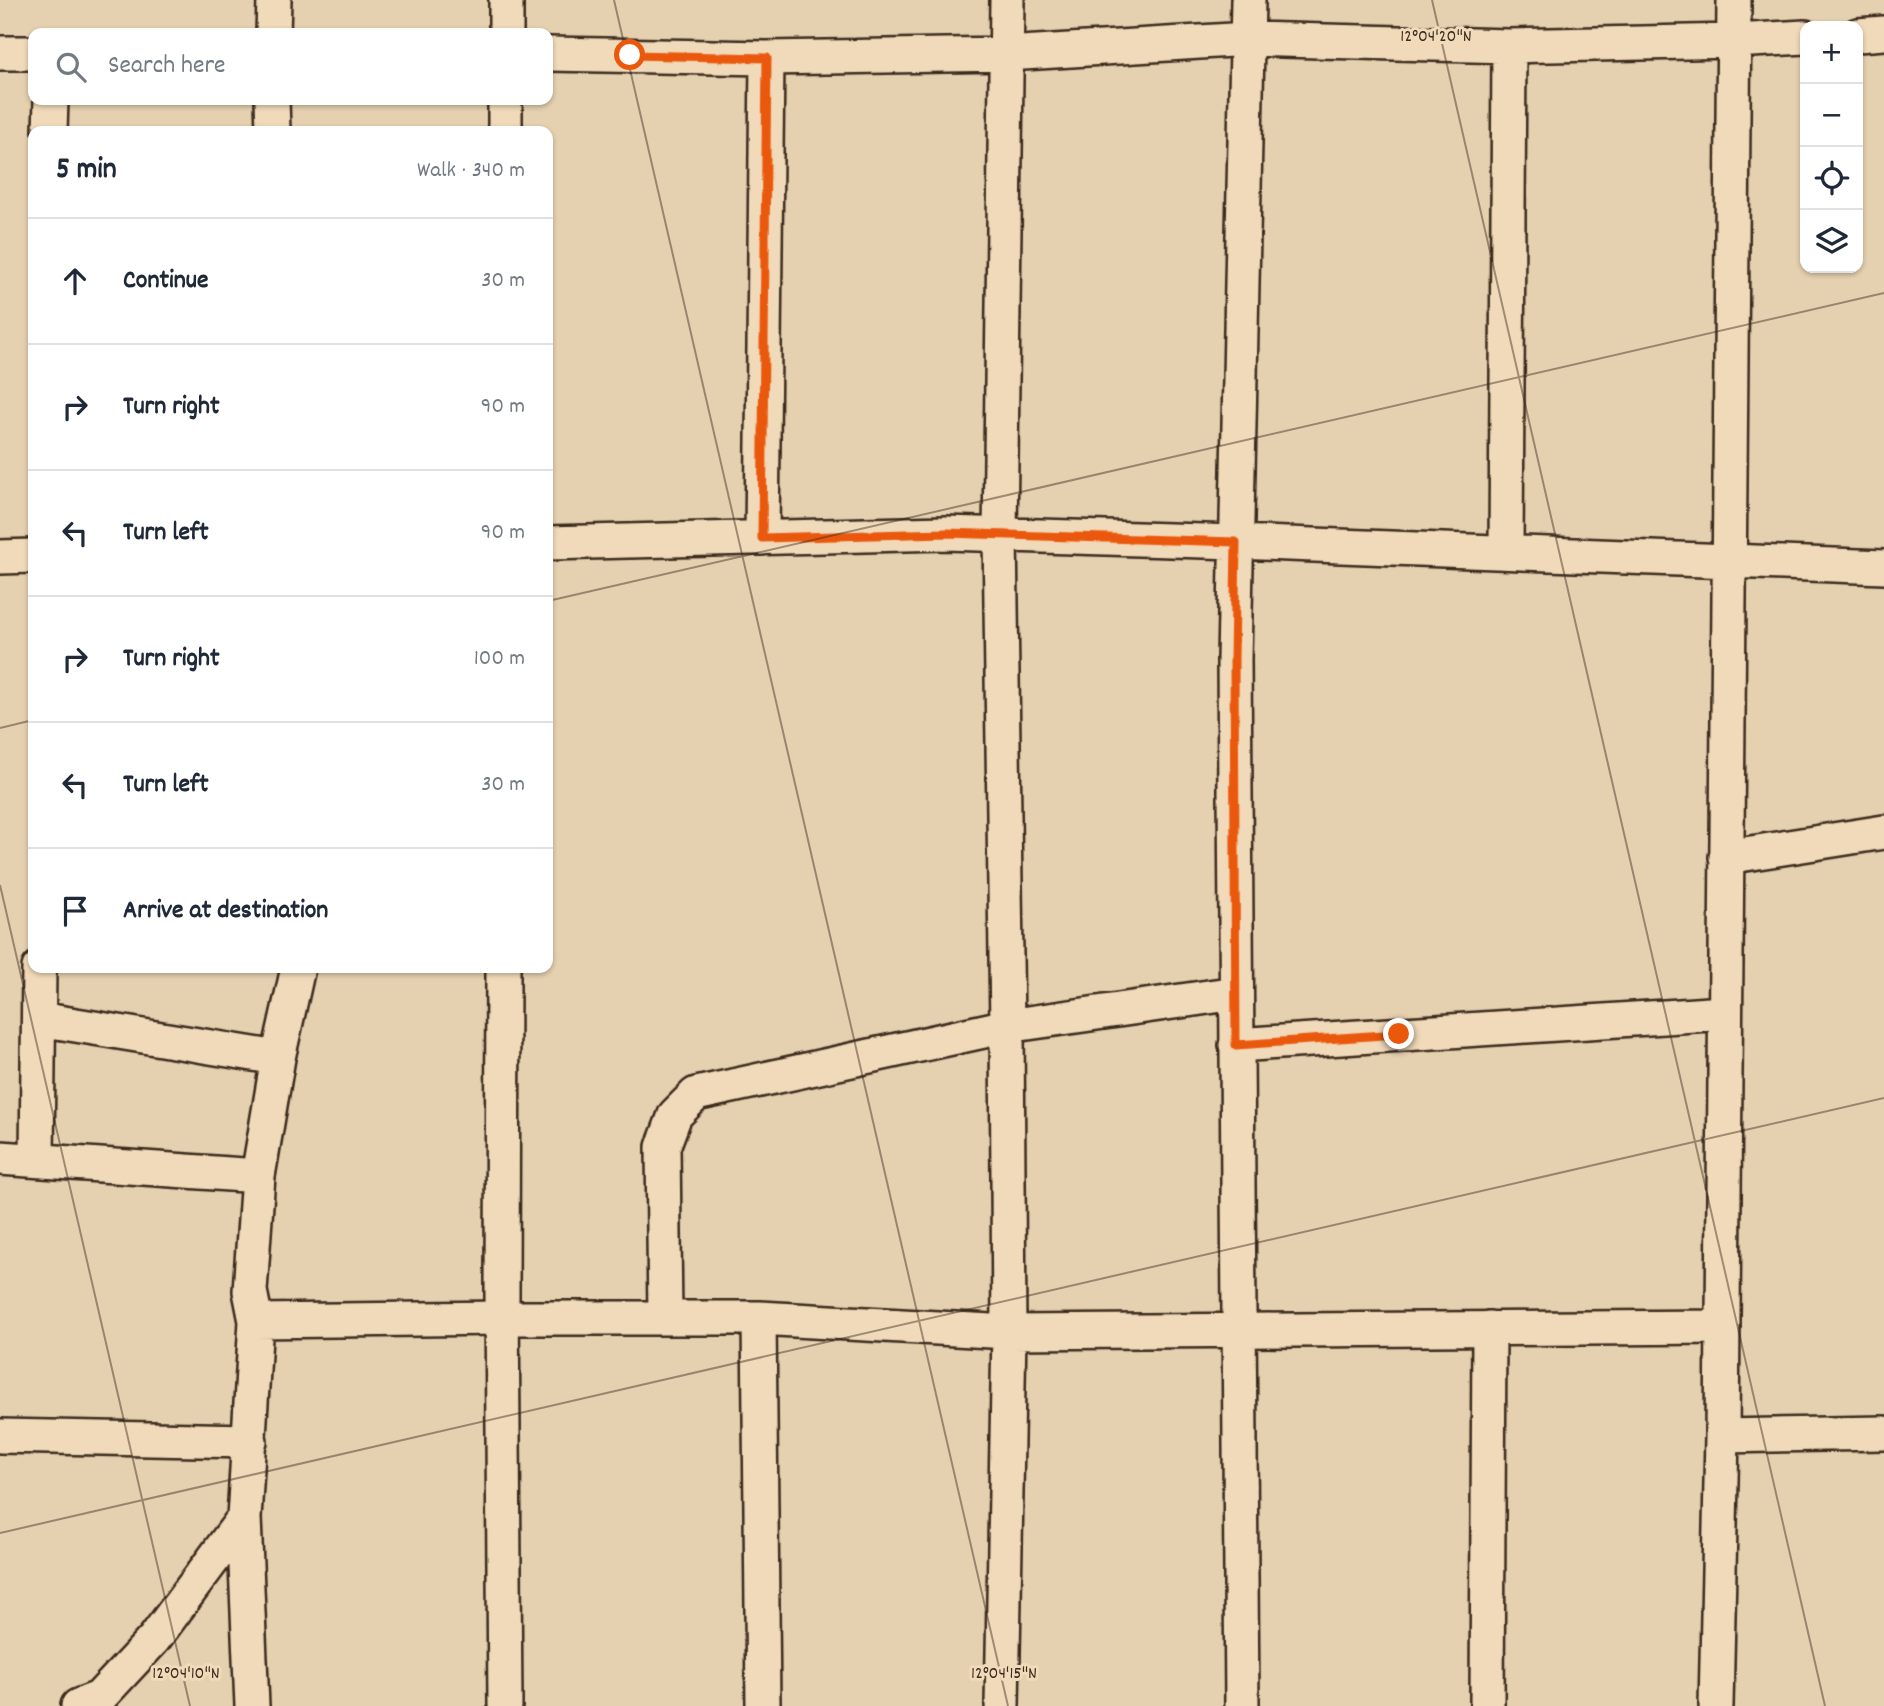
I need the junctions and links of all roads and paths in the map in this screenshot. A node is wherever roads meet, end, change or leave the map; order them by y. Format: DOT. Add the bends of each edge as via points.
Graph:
graph roads {
  1 [pos="274,0"];
  2 [pos="506,0"];
  3 [pos="1007,0"];
  4 [pos="1248,0"];
  5 [pos="1734,0"];
  6 [pos="273,28"];
  7 [pos="506,28"];
  8 [pos="1884,33"];
  9 [pos="1863,35"];
  10 [pos="1800,37"];
  11 [pos="1248,38"];
  12 [pos="1734,41"];
  13 [pos="1509,46"];
  14 [pos="0,53"];
  15 [pos="28,53"];
  16 [pos="553,54"];
  17 [pos="1006,54"];
  18 [pos="767,58"];
  19 [pos="51,105"];
  20 [pos="272,105"];
  21 [pos="505,105"];
  22 [pos="50,126"];
  23 [pos="273,126"];
  24 [pos="505,126"];
  25 [pos="1000,535"];
  26 [pos="762,538"];
  27 [pos="1236,542"];
  28 [pos="553,543"];
  29 [pos="1506,552"];
  30 [pos="28,556"];
  31 [pos="0,557"];
  32 [pos="1729,561"];
  33 [pos="1884,567"];
  34 [pos="1884,832"];
  35 [pos="1726,857"];
  36 [pos="39,973"];
  37 [pos="297,973"];
  38 [pos="503,973"];
  39 [pos="1236,993"];
  40 [pos="1725,1013"];
  41 [pos="39,1019"];
  42 [pos="1007,1026"];
  43 [pos="1236,1045"];
  44 [pos="278,1058"];
  45 [pos="0,1158"];
  46 [pos="37,1160"];
  47 [pos="258,1176"];
  48 [pos="503,1318"];
  49 [pos="665,1318"];
  50 [pos="760,1318"];
  51 [pos="256,1321"];
  52 [pos="1723,1327"];
  53 [pos="1489,1328"];
  54 [pos="1239,1330"];
  55 [pos="1009,1332"];
  56 [pos="1884,1433"];
  57 [pos="0,1436"];
  58 [pos="1722,1436"];
  59 [pos="250,1441"];
  60 [pos="244,1518"];
  61 [pos="78,1706"];
  62 [pos="252,1706"];
  63 [pos="505,1706"];
  64 [pos="764,1706"];
  65 [pos="1002,1706"];
  66 [pos="1242,1706"];
  67 [pos="1487,1706"];
  68 [pos="1716,1706"];
  1 -- 6 [label="street"];
  2 -- 7 [label="street"];
  3 -- 17 [label="street"];
  4 -- 11 [label="street"];
  5 -- 12 [label="street"];
  8 -- 9 [label="street"];
  10 -- 12 [label="street"];
  11 -- 13 [label="street"];
  11 -- 17 [label="street"];
  11 -- 27 [label="street"];
  12 -- 13 [label="street"];
  12 -- 32 [label="street"];
  13 -- 29 [label="street"];
  14 -- 15 [label="street"];
  16 -- 18 [label="street"];
  17 -- 18 [label="street"];
  17 -- 25 [label="street"];
  18 -- 26 [label="street"];
  19 -- 22 [label="street"];
  20 -- 23 [label="street"];
  21 -- 24 [label="street"];
  25 -- 26 [label="street"];
  25 -- 27 [label="street"];
  25 -- 42 [label="street"];
  26 -- 28 [label="street"];
  27 -- 29 [label="street"];
  27 -- 39 [label="street"];
  29 -- 32 [label="street"];
  30 -- 31 [label="street"];
  32 -- 33 [label="street"];
  32 -- 35 [label="street"];
  34 -- 35 [label="street"];
  35 -- 40 [label="street"];
  36 -- 41 [label="street"];
  37 -- 44 [label="street"];
  38 -- 48 [label="street"];
  39 -- 42 [label="street"];
  39 -- 43 [label="street"];
  40 -- 43 [label="street"];
  40 -- 52 [label="street"];
  41 -- 44 [label="street"];
  41 -- 46 [label="street"];
  42 -- 49 [label="street" via="696,1094 675,1115 663,1147"];
  42 -- 55 [label="street"];
  43 -- 54 [label="street"];
  44 -- 47 [label="street"];
  45 -- 46 [label="street"];
  46 -- 47 [label="street"];
  47 -- 51 [label="street" via="250,1291"];
  48 -- 49 [label="street"];
  48 -- 51 [label="street"];
  48 -- 63 [label="street"];
  49 -- 50 [label="street"];
  50 -- 55 [label="street"];
  50 -- 64 [label="street"];
  51 -- 59 [label="street"];
  52 -- 53 [label="street"];
  52 -- 58 [label="street"];
  53 -- 54 [label="street"];
  53 -- 67 [label="street"];
  54 -- 55 [label="street"];
  54 -- 66 [label="street"];
  55 -- 65 [label="street"];
  56 -- 58 [label="street"];
  57 -- 59 [label="street"];
  58 -- 68 [label="street"];
  59 -- 60 [label="street"];
  60 -- 61 [label="street" via="154,1639 99,1698"];
  60 -- 62 [label="street"];
}
